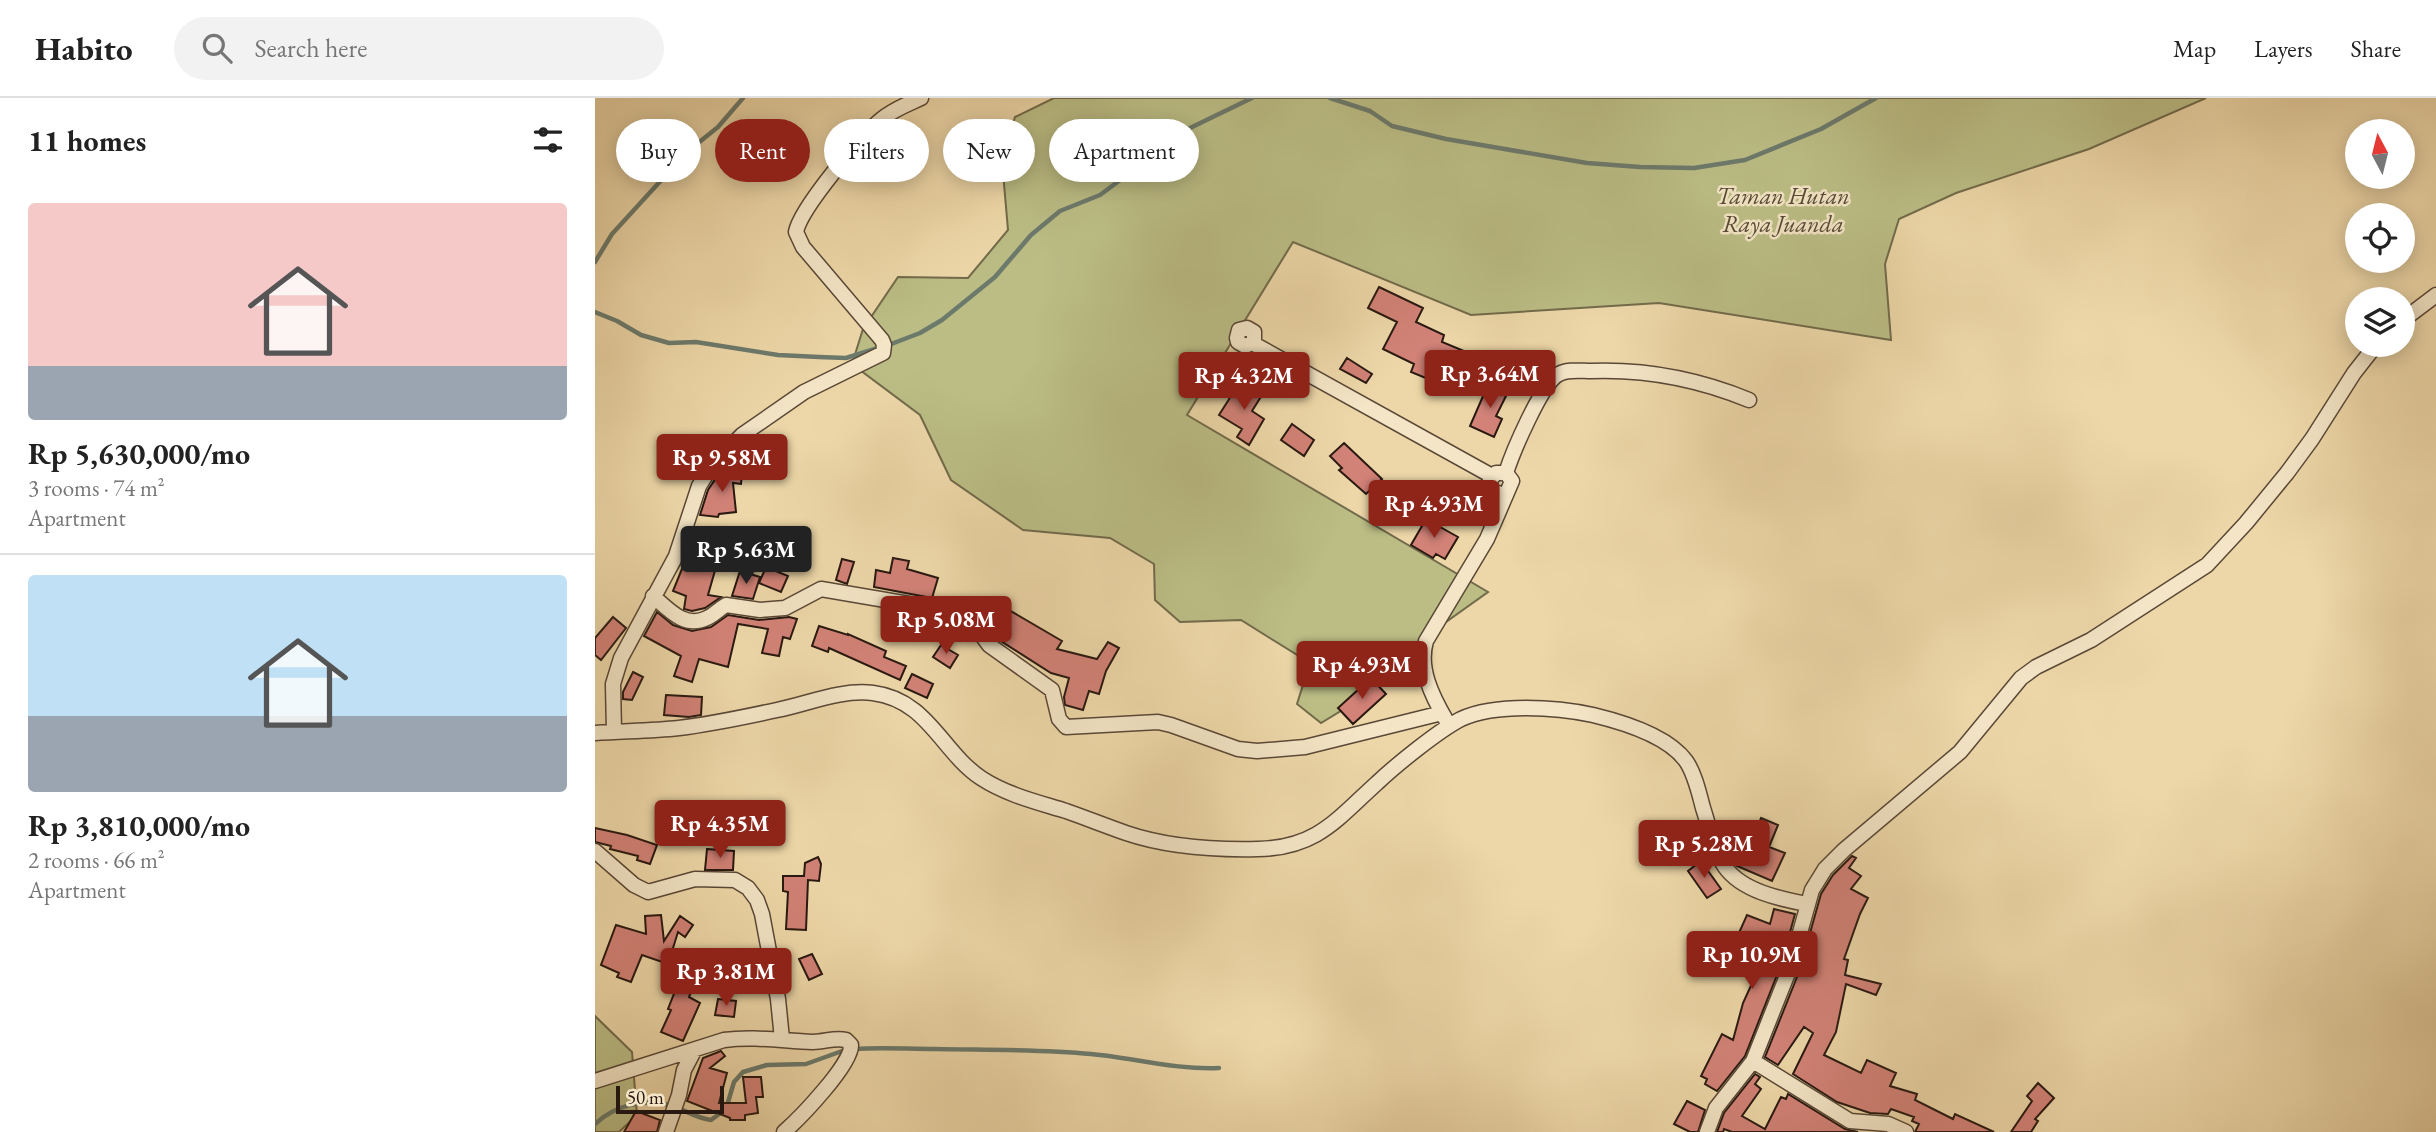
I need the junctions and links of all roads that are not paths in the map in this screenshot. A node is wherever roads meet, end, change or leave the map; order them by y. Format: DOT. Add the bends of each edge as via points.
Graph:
graph roads {
  1 [pos="921,98"];
  2 [pos="2436,295"];
  3 [pos="2415,311"];
  4 [pos="1252,343"];
  5 [pos="2367,357"];
  6 [pos="1749,400"];
  7 [pos="1499,475"];
  8 [pos="653,596"];
  9 [pos="1442,713"];
  10 [pos="1450,726"];
  11 [pos="614,732"];
  12 [pos="595,733"];
  13 [pos="595,851"];
  14 [pos="1807,904"];
  15 [pos="782,1039"];
  16 [pos="694,1051"];
  17 [pos="1753,1061"];
  18 [pos="595,1081"];
  19 [pos="666,1132"];
  20 [pos="785,1132"];
  21 [pos="1707,1132"];
  22 [pos="1906,1132"];
  1 -- 8 [label="street" via="881,120 818,192 796,232 803,247 882,340 883,353 804,392 727,448 699,486 676,556"];
  2 -- 3 [label="street"];
  4 -- 7 [label="street"];
  5 -- 14 [label="street" via="2296,462 2223,549 2111,628 2021,678 1961,752 1825,869"];
  6 -- 7 [label="street" via="1697,381 1624,370 1558,374"];
  7 -- 9 [label="street" via="1490,485 1491,490 1505,494 1500,511 1424,648 1425,668"];
  8 -- 9 [label="street" via="688,621 706,619 726,605 760,610 787,607 821,589 956,611 973,623 989,645 1052,690 1059,719 1066,727 1157,722 1238,750 1257,751 1305,747"];
  8 -- 11 [label="street" via="613,684"];
  9 -- 10 [label="street"];
  10 -- 11 [label="street" via="1315,836 1289,847 1258,849 1195,846 1127,834 1007,792 965,765 916,709 872,693 846,694 681,727"];
  10 -- 14 [label="street" via="1475,715 1521,708 1556,708 1629,725 1672,748 1686,761 1725,867 1748,886"];
  11 -- 12 [label="street"];
  13 -- 15 [label="street" via="633,885 648,892 695,879 735,880 748,888 762,914"];
  14 -- 17 [label="street" via="1790,968"];
  15 -- 16 [label="street" via="741,1038"];
  15 -- 20 [label="street" via="844,1039 851,1048 830,1083"];
  16 -- 18 [label="street"];
  16 -- 19 [label="street"];
  17 -- 21 [label="street" via="1716,1108"];
  17 -- 22 [label="street" via="1850,1121 1888,1124"];
}
